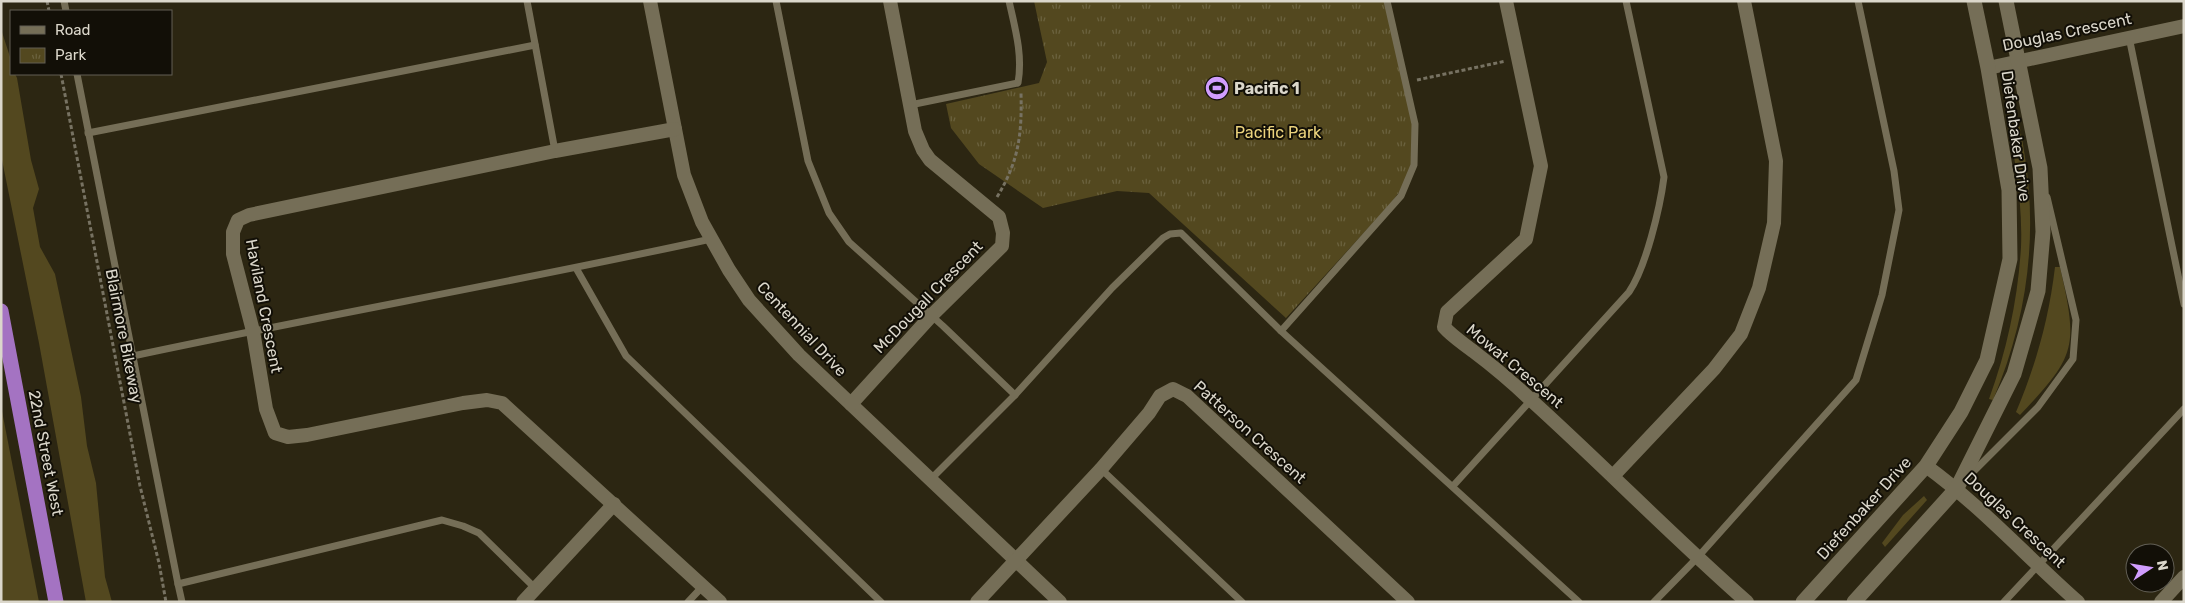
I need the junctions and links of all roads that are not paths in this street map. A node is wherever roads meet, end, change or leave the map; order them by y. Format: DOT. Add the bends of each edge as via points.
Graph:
graph roads {
  1 [pos="527,1"];
  2 [pos="650,1"];
  3 [pos="776,1"];
  4 [pos="890,1"];
  5 [pos="1009,1"];
  6 [pos="1387,1"];
  7 [pos="1506,1"];
  8 [pos="1626,1"];
  9 [pos="1744,1"];
  10 [pos="1858,1"];
  11 [pos="1974,1"];
  12 [pos="2006,1"];
  13 [pos="2184,26"];
  14 [pos="2129,37"];
  15 [pos="535,45"];
  16 [pos="2019,60"];
  17 [pos="1988,68"];
  18 [pos="78,75"];
  19 [pos="910,105"];
  20 [pos="675,129"];
  21 [pos="88,133"];
  22 [pos="555,151"];
  23 [pos="2040,168"];
  24 [pos="711,239"];
  25 [pos="576,268"];
  26 [pos="2184,304"];
  27 [pos="1,311"];
  28 [pos="932,316"];
  29 [pos="252,331"];
  30 [pos="1281,331"];
  31 [pos="133,356"];
  32 [pos="1015,395"];
  33 [pos="1530,400"];
  34 [pos="850,404"];
  35 [pos="2184,409"];
  36 [pos="1926,466"];
  37 [pos="1101,469"];
  38 [pos="1613,476"];
  39 [pos="931,479"];
  40 [pos="1453,486"];
  41 [pos="1957,488"];
  42 [pos="614,504"];
  43 [pos="1697,558"];
  44 [pos="1015,561"];
  45 [pos="2037,565"];
  46 [pos="2184,577"];
  47 [pos="178,584"];
  48 [pos="703,586"];
  49 [pos="535,588"];
  50 [pos="56,602"];
  51 [pos="182,602"];
  52 [pos="523,602"];
  53 [pos="688,602"];
  54 [pos="720,602"];
  55 [pos="881,602"];
  56 [pos="977,602"];
  57 [pos="1060,602"];
  58 [pos="1242,602"];
  59 [pos="1408,602"];
  60 [pos="1579,602"];
  61 [pos="1654,602"];
  62 [pos="1747,602"];
  63 [pos="1803,602"];
  64 [pos="1854,602"];
  65 [pos="2004,602"];
  66 [pos="2078,602"];
  67 [pos="2161,602"];
  1 -- 15 [label="lane"];
  2 -- 20 [label="street, Centennial Drive"];
  3 -- 28 [label="lane" via="808,161 829,213 849,242"];
  4 -- 19 [label="street, McDougall Crescent"];
  5 -- 19 [label="lane" via="1021,68 1018,83"];
  6 -- 30 [label="lane" via="1415,124 1414,165 1401,196"];
  7 -- 33 [label="street, Mowat Crescent" via="1541,166 1526,239 1447,312 1444,327"];
  8 -- 33 [label="lane" via="1664,177 1662,195 1638,279 1630,292"];
  9 -- 38 [label="street" via="1776,161 1774,223 1759,288 1742,334 1714,369"];
  10 -- 43 [label="lane" via="1894,171 1899,210 1882,295 1856,380"];
  11 -- 17 [label="street, Diefenbaker Drive"];
  12 -- 16 [label="street, Diefenbaker Drive"];
  13 -- 14 [label="street, Douglas Crescent"];
  14 -- 16 [label="street, Douglas Crescent"];
  14 -- 26 [label="lane"];
  15 -- 21 [label="lane"];
  15 -- 22 [label="lane"];
  16 -- 17 [label="street, Douglas Crescent"];
  16 -- 23 [label="street, Diefenbaker Drive"];
  17 -- 36 [label="street, Diefenbaker Drive" via="2009,190 2010,260 1987,360 1962,412"];
  18 -- 21 [label="lane"];
  19 -- 28 [label="street, McDougall Crescent" via="915,131 930,160 990,208 999,218 1003,233 1002,246"];
  20 -- 22 [label="street, Haviland Crescent"];
  20 -- 24 [label="street, Centennial Drive" via="684,175"];
  21 -- 31 [label="lane"];
  22 -- 29 [label="street, Haviland Crescent" via="249,214 238,220 233,232 233,254"];
  23 -- 41 [label="street, Diefenbaker Drive" via="2043,232 2038,292 2014,374"];
  23 -- 41 [label="lane, Diefenbaker Drive" via="2076,320 2073,359 2038,407"];
  24 -- 25 [label="lane"];
  24 -- 34 [label="street, Centennial Drive" via="754,307"];
  25 -- 29 [label="lane"];
  25 -- 55 [label="lane" via="626,356"];
  27 -- 50 [label="highway, 22nd Street West"];
  28 -- 32 [label="lane"];
  28 -- 34 [label="street, McDougall Crescent"];
  29 -- 31 [label="lane"];
  29 -- 42 [label="street, Haviland Crescent" via="266,409 275,433 288,437 307,435 463,403 487,400 502,403"];
  30 -- 32 [label="lane" via="1190,240 1181,233 1170,234 1112,288"];
  30 -- 40 [label="lane"];
  31 -- 47 [label="lane"];
  32 -- 39 [label="lane"];
  33 -- 38 [label="street, Mowat Crescent"];
  33 -- 40 [label="lane"];
  34 -- 39 [label="street, Centennial Drive"];
  35 -- 45 [label="lane"];
  36 -- 41 [label="street, Douglas Crescent"];
  36 -- 63 [label="street, Diefenbaker Drive"];
  37 -- 44 [label="street, Patterson Crescent"];
  37 -- 58 [label="lane"];
  37 -- 59 [label="street, Patterson Crescent" via="1160,396 1173,389 1187,396"];
  38 -- 43 [label="street, Mowat Crescent"];
  39 -- 44 [label="street, Centennial Drive"];
  40 -- 60 [label="lane"];
  41 -- 45 [label="street, Douglas Crescent"];
  41 -- 64 [label="street, Diefenbaker Drive"];
  42 -- 48 [label="street, Haviland Crescent"];
  42 -- 49 [label="street"];
  43 -- 61 [label="lane"];
  43 -- 62 [label="street, Mowat Crescent"];
  44 -- 56 [label="street"];
  44 -- 57 [label="street, Centennial Drive"];
  45 -- 65 [label="lane"];
  45 -- 66 [label="street, Douglas Crescent"];
  46 -- 67 [label="street"];
  47 -- 49 [label="lane" via="442,520 479,533"];
  47 -- 51 [label="lane"];
  48 -- 53 [label="lane"];
  48 -- 54 [label="street, Haviland Crescent"];
  49 -- 52 [label="street"];
}
